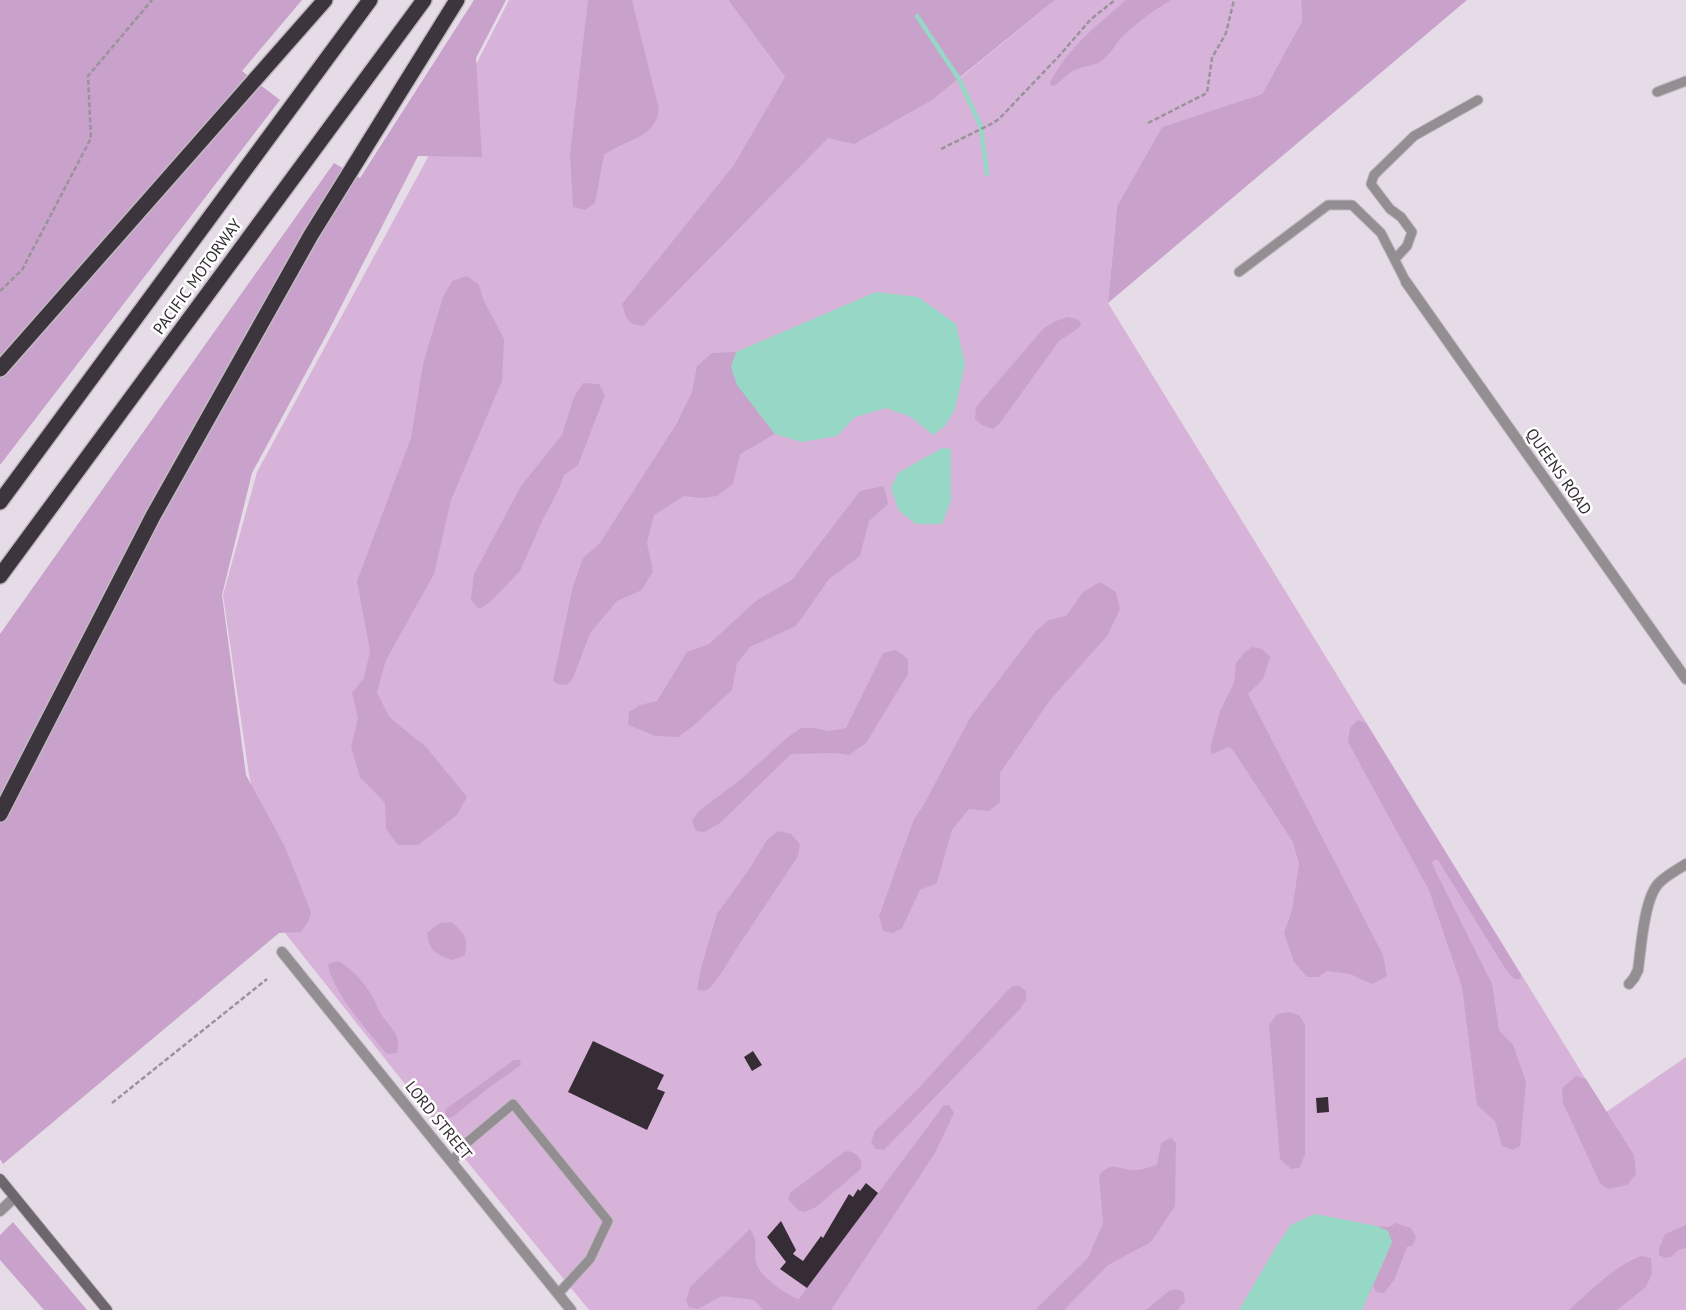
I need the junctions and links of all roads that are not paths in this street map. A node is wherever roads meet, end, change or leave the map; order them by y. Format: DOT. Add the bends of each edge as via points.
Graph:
graph roads {
  1 [pos="325,0"];
  2 [pos="370,0"];
  3 [pos="424,0"];
  4 [pos="457,0"];
  5 [pos="1686,81"];
  6 [pos="1657,92"];
  7 [pos="1478,100"];
  8 [pos="1395,259"];
  9 [pos="1240,272"];
  10 [pos="1406,282"];
  11 [pos="0,369"];
  12 [pos="0,502"];
  13 [pos="0,576"];
  14 [pos="1686,679"];
  15 [pos="0,814"];
  16 [pos="1686,864"];
  17 [pos="282,952"];
  18 [pos="1629,984"];
  19 [pos="452,1162"];
  20 [pos="0,1179"];
  21 [pos="0,1185"];
  22 [pos="14,1198"];
  23 [pos="0,1211"];
  24 [pos="558,1294"];
  25 [pos="107,1310"];
  26 [pos="571,1310"];
  1 -- 11 [label="highway"];
  2 -- 12 [label="highway, PACIFIC MOTORWAY"];
  3 -- 13 [label="highway, PACIFIC MOTORWAY"];
  4 -- 15 [label="highway" via="311,235 162,498"];
  5 -- 6 [label="lane"];
  7 -- 8 [label="lane" via="1414,136 1374,175 1371,184 1412,232 1407,246"];
  8 -- 9 [label="lane" via="1380,233 1352,206 1328,206"];
  8 -- 10 [label="lane"];
  10 -- 14 [label="street, QUEENS ROAD"];
  16 -- 18 [label="street" via="1665,878 1652,892 1638,970"];
  17 -- 19 [label="street, LORD STREET"];
  19 -- 24 [label="street, LORD STREET"];
  19 -- 24 [label="lane" via="464,1145 513,1104 608,1221 590,1259"];
  20 -- 22 [label="main road"];
  21 -- 22 [label="main road"];
  22 -- 23 [label="street"];
  22 -- 25 [label="main road"];
  24 -- 26 [label="street, LORD STREET"];
}
